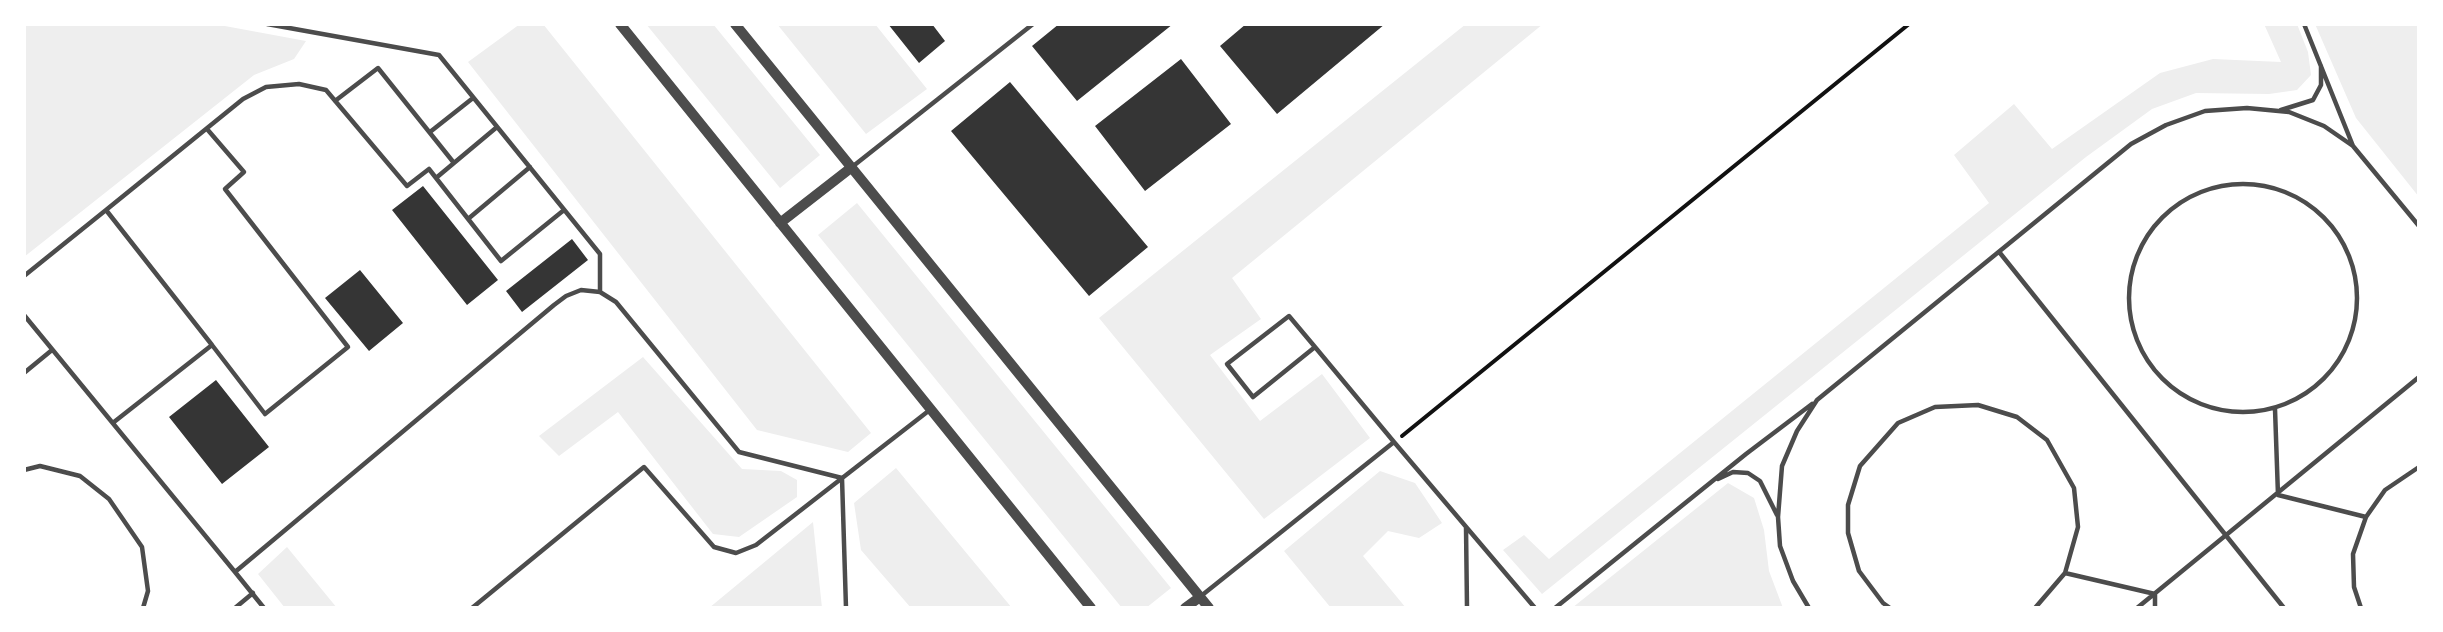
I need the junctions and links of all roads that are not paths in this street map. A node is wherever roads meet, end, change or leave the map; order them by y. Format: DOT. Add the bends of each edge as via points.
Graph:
graph roads {
  1 [pos="267,24"];
  2 [pos="620,24"];
  3 [pos="735,24"];
  4 [pos="1033,24"];
  5 [pos="2304,24"];
  6 [pos="2320,64"];
  7 [pos="473,98"];
  8 [pos="335,101"];
  9 [pos="2277,111"];
  10 [pos="497,127"];
  11 [pos="207,129"];
  12 [pos="430,132"];
  13 [pos="2353,146"];
  14 [pos="454,162"];
  15 [pos="530,167"];
  16 [pos="852,167"];
  17 [pos="436,177"];
  18 [pos="106,210"];
  19 [pos="564,210"];
  20 [pos="468,219"];
  21 [pos="780,223"];
  22 [pos="2419,226"];
  23 [pos="2000,253"];
  24 [pos="24,276"];
  25 [pos="600,292"];
  26 [pos="24,315"];
  27 [pos="212,345"];
  28 [pos="1315,347"];
  29 [pos="52,350"];
  30 [pos="24,373"];
  31 [pos="2419,377"];
  32 [pos="1817,400"];
  33 [pos="931,409"];
  34 [pos="2275,409"];
  35 [pos="114,422"];
  36 [pos="1394,442"];
  37 [pos="2419,467"];
  38 [pos="24,470"];
  39 [pos="842,478"];
  40 [pos="1712,481"];
  41 [pos="2277,495"];
  42 [pos="1778,517"];
  43 [pos="2366,517"];
  44 [pos="1466,526"];
  45 [pos="2226,537"];
  46 [pos="235,572"];
  47 [pos="2065,573"];
  48 [pos="253,593"];
  49 [pos="2155,594"];
  50 [pos="1200,597"];
  51 [pos="143,608"];
  52 [pos="235,608"];
  53 [pos="264,608"];
  54 [pos="472,608"];
  55 [pos="846,608"];
  56 [pos="1092,608"];
  57 [pos="1185,608"];
  58 [pos="1209,608"];
  59 [pos="1467,608"];
  60 [pos="1535,608"];
  61 [pos="1555,608"];
  62 [pos="1809,608"];
  63 [pos="1890,608"];
  64 [pos="2035,608"];
  65 [pos="2136,608"];
  66 [pos="2155,608"];
  67 [pos="2284,608"];
  68 [pos="2361,608"];
  1 -- 7 [label="lane" via="439,55"];
  2 -- 21 [label="street"];
  3 -- 16 [label="street"];
  4 -- 16 [label="lane"];
  5 -- 6 [label="lane"];
  6 -- 9 [label="lane" via="2321,85 2313,100"];
  6 -- 13 [label="lane"];
  7 -- 10 [label="lane"];
  7 -- 12 [label="lane"];
  8 -- 11 [label="lane" via="326,90 299,84 266,87 243,99"];
  8 -- 12 [label="lane" via="378,68"];
  8 -- 17 [label="lane" via="407,186 429,169"];
  9 -- 13 [label="lane" via="2324,126"];
  9 -- 23 [label="lane" via="2205,111 2166,125 2131,144"];
  10 -- 14 [label="lane"];
  10 -- 15 [label="lane"];
  11 -- 18 [label="lane"];
  11 -- 27 [label="lane" via="244,172 225,189 348,347 265,414"];
  12 -- 14 [label="lane"];
  13 -- 22 [label="lane"];
  14 -- 17 [label="lane"];
  15 -- 19 [label="lane"];
  15 -- 20 [label="lane"];
  16 -- 21 [label="street"];
  16 -- 50 [label="street"];
  17 -- 20 [label="lane"];
  18 -- 24 [label="lane"];
  18 -- 27 [label="lane"];
  19 -- 20 [label="lane" via="501,261"];
  19 -- 25 [label="lane" via="600,254"];
  21 -- 33 [label="street"];
  23 -- 32 [label="lane"];
  23 -- 45 [label="lane"];
  25 -- 39 [label="lane" via="616,302 739,452"];
  25 -- 46 [label="lane" via="581,290 566,296"];
  26 -- 29 [label="lane"];
  27 -- 35 [label="lane"];
  28 -- 28 [label="lane" via="1289,316 1227,364 1253,396"];
  28 -- 36 [label="lane"];
  29 -- 30 [label="lane"];
  29 -- 35 [label="lane"];
  31 -- 41 [label="lane"];
  32 -- 40 [label="lane"];
  32 -- 42 [label="lane" via="1797,431 1782,466"];
  33 -- 39 [label="lane"];
  33 -- 56 [label="street"];
  34 -- 34 [label="lane" via="2260,413 2220,412 2186,399 2153,370 2130,321 2129,281 2135,258 2156,223 2177,203 2214,186 2237,183 2294,194 2335,226 2359,280 2353,337 2321,385"];
  34 -- 41 [label="lane"];
  35 -- 46 [label="lane"];
  36 -- 44 [label="lane"];
  36 -- 50 [label="lane"];
  37 -- 43 [label="lane" via="2385,490"];
  38 -- 51 [label="lane" via="40,466 80,476 110,499 142,547 148,591"];
  39 -- 54 [label="lane" via="756,545 736,553 714,547 644,467"];
  39 -- 55 [label="lane"];
  40 -- 42 [label="lane" via="1733,472 1748,472 1761,481"];
  40 -- 61 [label="lane"];
  41 -- 43 [label="lane"];
  41 -- 45 [label="lane"];
  42 -- 62 [label="lane" via="1780,546 1793,581"];
  43 -- 68 [label="lane" via="2353,554 2354,587"];
  44 -- 59 [label="lane"];
  44 -- 60 [label="lane"];
  45 -- 49 [label="lane"];
  45 -- 67 [label="lane"];
  46 -- 48 [label="lane"];
  47 -- 49 [label="lane"];
  47 -- 63 [label="lane" via="2078,528 2074,488 2047,440 2017,417 1978,405 1935,407 1899,423 1860,466 1848,505 1848,533 1859,571"];
  47 -- 64 [label="lane"];
  48 -- 52 [label="lane"];
  48 -- 53 [label="lane"];
  49 -- 65 [label="lane"];
  49 -- 66 [label="lane"];
  50 -- 57 [label="street"];
  50 -- 58 [label="street"];
}
